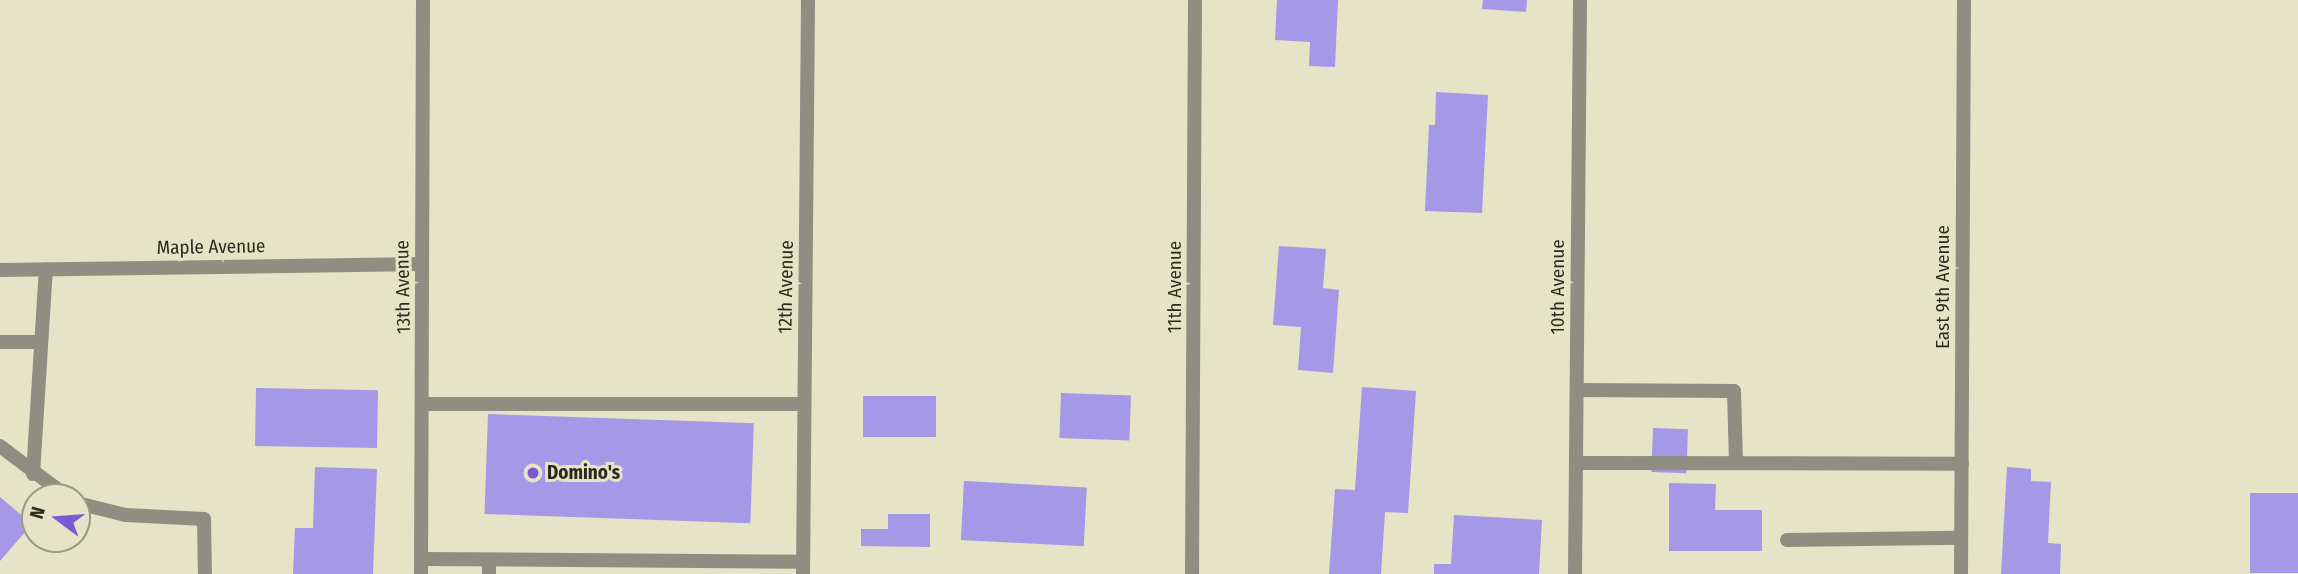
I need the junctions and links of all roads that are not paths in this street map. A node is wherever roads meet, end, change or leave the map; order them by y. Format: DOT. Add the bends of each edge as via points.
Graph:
graph roads {
  1 [pos="423,0"];
  2 [pos="808,0"];
  3 [pos="1195,0"];
  4 [pos="1580,0"];
  5 [pos="1964,0"];
  6 [pos="422,264"];
  7 [pos="46,269"];
  8 [pos="0,270"];
  9 [pos="0,342"];
  10 [pos="41,342"];
  11 [pos="1577,390"];
  12 [pos="424,404"];
  13 [pos="804,404"];
  14 [pos="0,446"];
  15 [pos="1576,463"];
  16 [pos="1737,463"];
  17 [pos="1962,464"];
  18 [pos="33,474"];
  19 [pos="47,483"];
  20 [pos="91,506"];
  21 [pos="1961,538"];
  22 [pos="1787,540"];
  23 [pos="421,566"];
  24 [pos="489,567"];
  25 [pos="803,568"];
  26 [pos="729,569"];
  27 [pos="205,574"];
  28 [pos="1192,574"];
  29 [pos="1575,574"];
  30 [pos="1961,574"];
  1 -- 6 [label="street, 13th Avenue"];
  2 -- 13 [label="street, 12th Avenue"];
  3 -- 28 [label="street, 11th Avenue"];
  4 -- 11 [label="street, 10th Avenue"];
  5 -- 17 [label="street, East 9th Avenue"];
  6 -- 7 [label="street, Maple Avenue"];
  6 -- 12 [label="street, 13th Avenue"];
  7 -- 8 [label="street, Maple Avenue"];
  7 -- 10 [label="street"];
  9 -- 10 [label="street"];
  10 -- 18 [label="street"];
  11 -- 15 [label="street, 10th Avenue"];
  11 -- 16 [label="street" via="1734,391"];
  12 -- 13 [label="street"];
  12 -- 23 [label="street, 13th Avenue"];
  13 -- 25 [label="street, 12th Avenue"];
  14 -- 18 [label="street"];
  15 -- 16 [label="street"];
  15 -- 29 [label="street, 10th Avenue"];
  16 -- 17 [label="street"];
  17 -- 21 [label="street, East 9th Avenue"];
  18 -- 19 [label="street"];
  20 -- 27 [label="street" via="126,515 204,519"];
  21 -- 22 [label="street"];
  21 -- 30 [label="street, East 9th Avenue"];
  23 -- 24 [label="street"];
  24 -- 26 [label="street"];
  25 -- 26 [label="street"];
}
